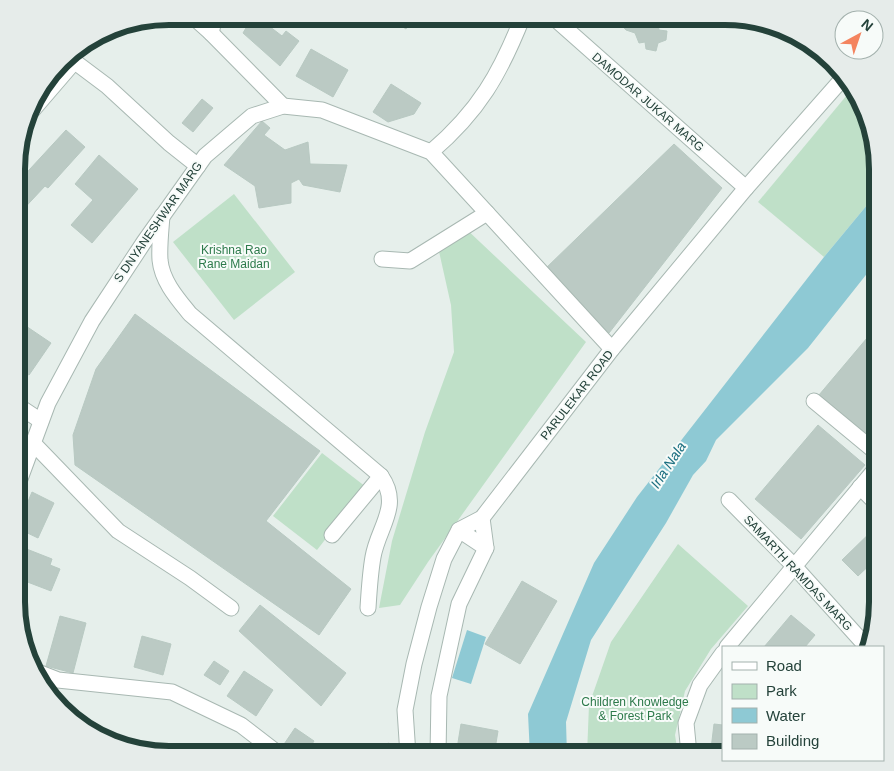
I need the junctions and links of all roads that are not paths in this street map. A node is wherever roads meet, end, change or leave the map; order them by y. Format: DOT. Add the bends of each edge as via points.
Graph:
graph roads {
  1 [pos="202,25"];
  2 [pos="213,25"];
  3 [pos="519,25"];
  4 [pos="562,25"];
  5 [pos="211,33"];
  6 [pos="73,61"];
  7 [pos="840,82"];
  8 [pos="283,106"];
  9 [pos="431,152"];
  10 [pos="198,166"];
  11 [pos="746,188"];
  12 [pos="487,213"];
  13 [pos="162,216"];
  14 [pos="382,259"];
  15 [pos="612,349"];
  16 [pos="814,401"];
  17 [pos="25,410"];
  18 [pos="41,421"];
  19 [pos="33,443"];
  20 [pos="869,447"];
  21 [pos="25,465"];
  22 [pos="381,476"];
  23 [pos="869,476"];
  24 [pos="860,487"];
  25 [pos="869,496"];
  26 [pos="729,500"];
  27 [pos="482,518"];
  28 [pos="459,530"];
  29 [pos="332,535"];
  30 [pos="486,548"];
  31 [pos="794,566"];
  32 [pos="231,608"];
  33 [pos="368,608"];
  34 [pos="863,642"];
  35 [pos="728,646"];
  36 [pos="722,654"];
  37 [pos="45,675"];
  38 [pos="268,746"];
  39 [pos="407,746"];
  40 [pos="438,746"];
  41 [pos="688,746"];
  1 -- 5 [label="street"];
  2 -- 5 [label="street"];
  3 -- 9 [label="street" via="494,81 474,109"];
  4 -- 11 [label="street, DAMODAR JUKAR MARG"];
  5 -- 8 [label="street"];
  6 -- 10 [label="street" via="107,86"];
  7 -- 11 [label="street, PARULEKAR ROAD"];
  8 -- 9 [label="street, S DNYANESHWAR MARG" via="322,110"];
  8 -- 10 [label="street, S DNYANESHWAR MARG" via="252,116 205,156"];
  9 -- 12 [label="street, S DNYANESHWAR MARG"];
  10 -- 13 [label="street, S DNYANESHWAR MARG"];
  11 -- 15 [label="street, PARULEKAR ROAD"];
  12 -- 14 [label="street" via="410,261"];
  12 -- 15 [label="street, S DNYANESHWAR MARG"];
  13 -- 18 [label="street, S DNYANESHWAR MARG" via="92,321"];
  13 -- 22 [label="street" via="160,260 164,276 190,314"];
  15 -- 27 [label="street, PARULEKAR ROAD"];
  16 -- 20 [label="street"];
  17 -- 18 [label="street"];
  18 -- 19 [label="street, S DNYANESHWAR MARG"];
  19 -- 21 [label="street, S DNYANESHWAR MARG"];
  19 -- 32 [label="street" via="118,531"];
  22 -- 29 [label="street"];
  22 -- 33 [label="street" via="388,486 391,505 373,556"];
  23 -- 24 [label="street"];
  24 -- 25 [label="street"];
  24 -- 31 [label="street"];
  26 -- 31 [label="street, SAMARTH RAMDAS MARG"];
  27 -- 28 [label="street, PARULEKAR ROAD"];
  27 -- 30 [label="street"];
  28 -- 30 [label="street"];
  28 -- 39 [label="street" via="444,559 414,664 405,710"];
  30 -- 40 [label="street" via="458,604 439,696"];
  31 -- 34 [label="street, SAMARTH RAMDAS MARG"];
  31 -- 35 [label="street"];
  36 -- 41 [label="street" via="700,685 686,723"];
  37 -- 38 [label="street" via="58,680 172,692 241,726"];
}
